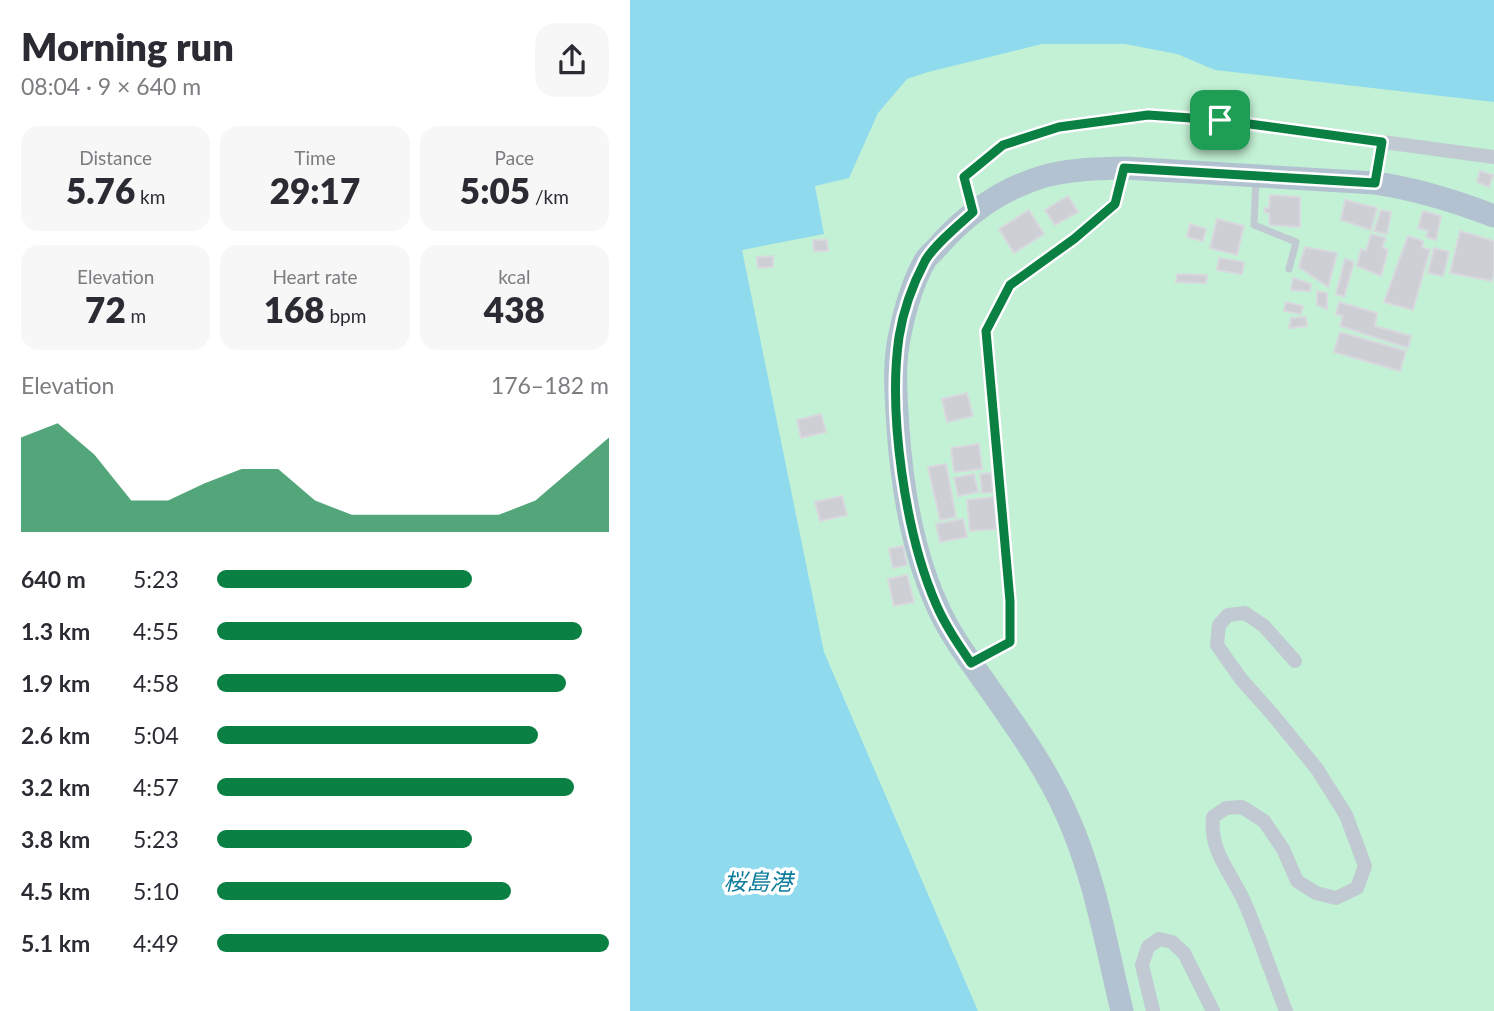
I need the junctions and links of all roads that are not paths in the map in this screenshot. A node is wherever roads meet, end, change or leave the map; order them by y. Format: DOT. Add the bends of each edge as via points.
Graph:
graph roads {
  1 [pos="1382,142"];
  2 [pos="1494,157"];
  3 [pos="1124,168"];
  4 [pos="1256,176"];
  5 [pos="1375,183"];
  6 [pos="973,212"];
  7 [pos="1494,216"];
  8 [pos="1289,269"];
  9 [pos="1295,661"];
  10 [pos="971,663"];
  11 [pos="1122,1011"];
  12 [pos="1153,1011"];
  13 [pos="1213,1011"];
  14 [pos="1286,1011"];
  1 -- 2 [label="street"];
  1 -- 5 [label="street"];
  1 -- 6 [label="street" via="1148,115 1059,127 1003,145 964,177"];
  3 -- 4 [label="main road"];
  3 -- 6 [label="main road" via="1046,175 1008,190"];
  3 -- 10 [label="street" via="1115,204 1010,285 986,331 1010,642"];
  4 -- 5 [label="main road"];
  4 -- 8 [label="lane" via="1254,225 1296,242"];
  5 -- 7 [label="main road" via="1405,187"];
  6 -- 10 [label="main road" via="927,258 911,293 899,335 895,386 899,450 915,541 936,603"];
  9 -- 14 [label="street" via="1264,626 1245,613 1228,615 1219,625 1217,645 1317,769 1346,815 1365,866 1357,888 1336,898 1316,893 1297,881 1264,821 1242,807 1226,808 1213,817 1216,848 1246,905"];
  10 -- 11 [label="main road" via="1024,737 1067,815 1085,859"];
  12 -- 13 [label="street" via="1142,965 1148,947 1159,939 1184,953"];
}
